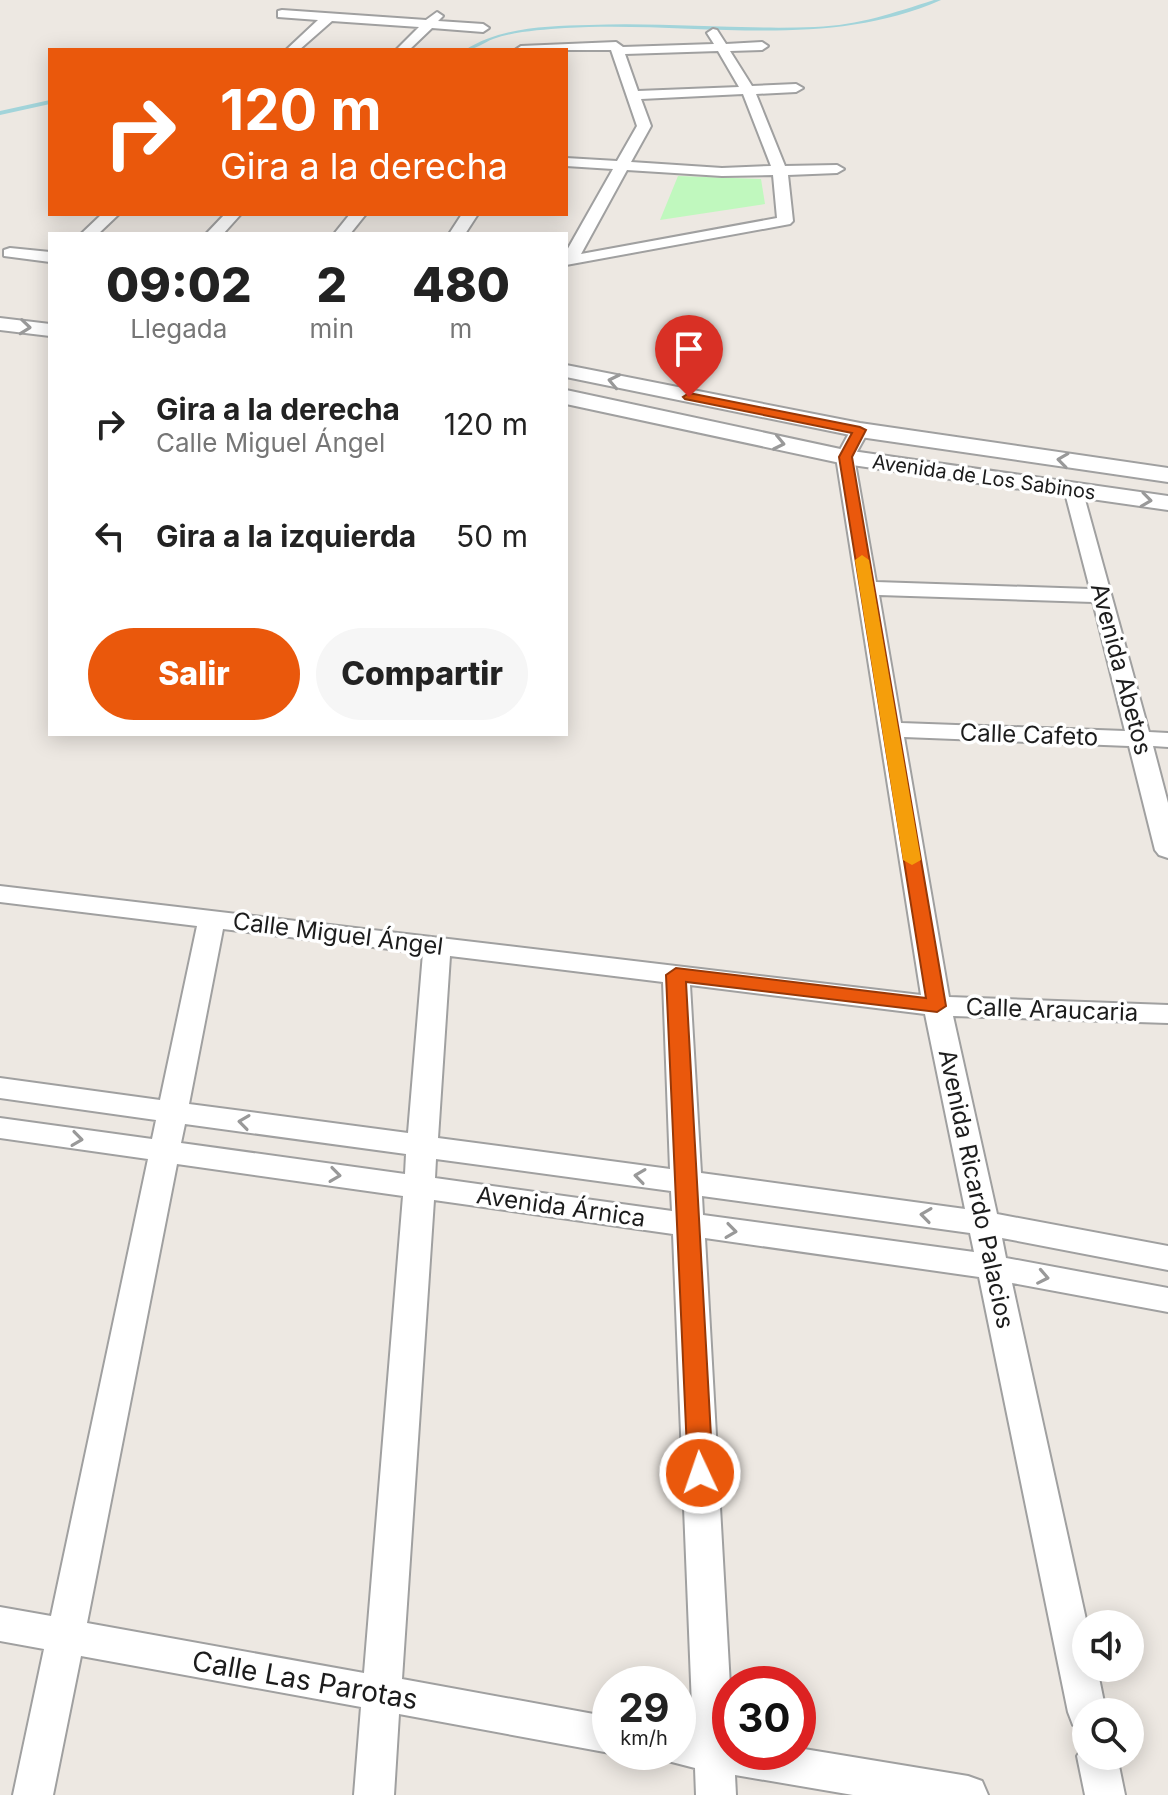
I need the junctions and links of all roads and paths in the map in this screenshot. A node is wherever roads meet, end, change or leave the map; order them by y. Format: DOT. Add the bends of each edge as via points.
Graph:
graph roads {
  1 [pos="442,10"];
  2 [pos="282,14"];
  3 [pos="329,17"];
  4 [pos="429,24"];
  5 [pos="483,28"];
  6 [pos="713,33"];
  7 [pos="762,46"];
  8 [pos="294,48"];
  9 [pos="404,48"];
  10 [pos="617,48"];
  11 [pos="723,48"];
  12 [pos="568,49"];
  13 [pos="796,88"];
  14 [pos="748,90"];
  15 [pos="636,95"];
  16 [pos="568,162"];
  17 [pos="623,166"];
  18 [pos="837,169"];
  19 [pos="780,171"];
  20 [pos="109,216"];
  21 [pos="231,216"];
  22 [pos="356,216"];
  23 [pos="91,232"];
  24 [pos="216,232"];
  25 [pos="344,232"];
  26 [pos="10,253"];
  27 [pos="48,257"];
  28 [pos="0,305"];
  29 [pos="48,310"];
  30 [pos="0,324"];
  31 [pos="48,330"];
  32 [pos="568,371"];
  33 [pos="568,397"];
  34 [pos="768,411"];
  35 [pos="860,430"];
  36 [pos="741,436"];
  37 [pos="845,457"];
  38 [pos="1168,475"];
  39 [pos="1074,489"];
  40 [pos="1168,503"];
  41 [pos="867,588"];
  42 [pos="1102,596"];
  43 [pos="890,730"];
  44 [pos="1139,739"];
  45 [pos="1168,740"];
  46 [pos="1168,850"];
  47 [pos="0,894"];
  48 [pos="212,919"];
  49 [pos="437,946"];
  50 [pos="676,975"];
  51 [pos="937,1006"];
  52 [pos="1168,1014"];
  53 [pos="0,1088"];
  54 [pos="173,1112"];
  55 [pos="0,1128"];
  56 [pos="422,1146"];
  57 [pos="165,1151"];
  58 [pos="686,1182"];
  59 [pos="419,1187"];
  60 [pos="982,1223"];
  61 [pos="688,1225"];
  62 [pos="1168,1258"];
  63 [pos="992,1267"];
  64 [pos="1168,1300"];
  65 [pos="0,1624"];
  66 [pos="65,1635"];
  67 [pos="695,1666"];
  68 [pos="381,1694"];
  69 [pos="1084,1698"];
  70 [pos="592,1732"];
  71 [pos="696,1750"];
  72 [pos="1100,1770"];
  73 [pos="33,1795"];
  74 [pos="374,1795"];
  75 [pos="716,1795"];
  76 [pos="968,1795"];
  77 [pos="1105,1795"];
  1 -- 4 [label="street"];
  2 -- 3 [label="street"];
  3 -- 4 [label="street"];
  3 -- 8 [label="street"];
  4 -- 5 [label="street"];
  4 -- 9 [label="street"];
  6 -- 11 [label="street"];
  7 -- 11 [label="street"];
  10 -- 11 [label="street"];
  10 -- 12 [label="street"];
  10 -- 15 [label="street"];
  11 -- 14 [label="street"];
  13 -- 14 [label="street"];
  14 -- 15 [label="street"];
  14 -- 19 [label="street"];
  15 -- 17 [label="street" via="644,126"];
  16 -- 17 [label="street"];
  17 -- 19 [label="street"];
  17 -- 19 [label="street" via="569,261 785,221"];
  18 -- 19 [label="street"];
  20 -- 23 [label="street"];
  21 -- 24 [label="street"];
  22 -- 25 [label="street"];
  26 -- 27 [label="street"];
  28 -- 29 [label="street"];
  30 -- 31 [label="street, one-way"];
  34 -- 32 [label="street, Avenida de Los Sabinos, one-way"];
  33 -- 36 [label="street, Avenida de Los Sabinos"];
  34 -- 35 [label="street, Avenida de Los Sabinos"];
  34 -- 36 [label="street"];
  35 -- 37 [label="street"];
  38 -- 35 [label="street, Avenida de Los Sabinos, one-way"];
  36 -- 37 [label="street, Avenida de Los Sabinos, one-way"];
  37 -- 39 [label="street, Avenida de Los Sabinos"];
  37 -- 41 [label="street, Avenida Ricardo Palacios"];
  39 -- 40 [label="street, Avenida de Los Sabinos, one-way"];
  39 -- 42 [label="street, Avenida Abetos"];
  41 -- 42 [label="street"];
  41 -- 43 [label="street, Avenida Ricardo Palacios"];
  42 -- 44 [label="street, Avenida Abetos"];
  43 -- 44 [label="street, Calle Cafeto"];
  43 -- 51 [label="street, Avenida Ricardo Palacios"];
  44 -- 45 [label="street, Calle Cafeto"];
  44 -- 46 [label="street, Avenida Abetos"];
  47 -- 48 [label="street, Calle Miguel Ángel"];
  48 -- 49 [label="street, Calle Miguel Ángel"];
  48 -- 54 [label="street"];
  49 -- 50 [label="street, Calle Miguel Ángel"];
  49 -- 56 [label="street"];
  50 -- 51 [label="street, Calle Miguel Ángel"];
  50 -- 58 [label="street"];
  51 -- 52 [label="street, Calle Araucaria"];
  51 -- 60 [label="street, Avenida Ricardo Palacios"];
  53 -- 54 [label="street, Avenida Árnica"];
  56 -- 54 [label="street, Avenida Árnica, one-way"];
  54 -- 57 [label="street"];
  55 -- 57 [label="street, Avenida Árnica, one-way"];
  58 -- 56 [label="street, Avenida Árnica, one-way"];
  56 -- 59 [label="street"];
  57 -- 59 [label="street, Avenida Árnica, one-way"];
  57 -- 66 [label="street"];
  60 -- 58 [label="street, Avenida Árnica, one-way"];
  58 -- 61 [label="street"];
  59 -- 61 [label="street, Avenida Árnica"];
  59 -- 68 [label="street"];
  60 -- 62 [label="street, Avenida Árnica"];
  60 -- 63 [label="street, Avenida Ricardo Palacios"];
  61 -- 63 [label="street, Avenida Árnica, one-way"];
  61 -- 67 [label="street"];
  63 -- 64 [label="street, Avenida Árnica, one-way"];
  63 -- 69 [label="street, Avenida Ricardo Palacios"];
  65 -- 66 [label="street, Calle Las Parotas"];
  66 -- 68 [label="street, Calle Las Parotas"];
  66 -- 73 [label="street"];
  68 -- 70 [label="street, Calle Las Parotas"];
  68 -- 74 [label="street"];
  71 -- 75 [label="street"];
  71 -- 76 [label="street"];
  72 -- 77 [label="street"];
}
